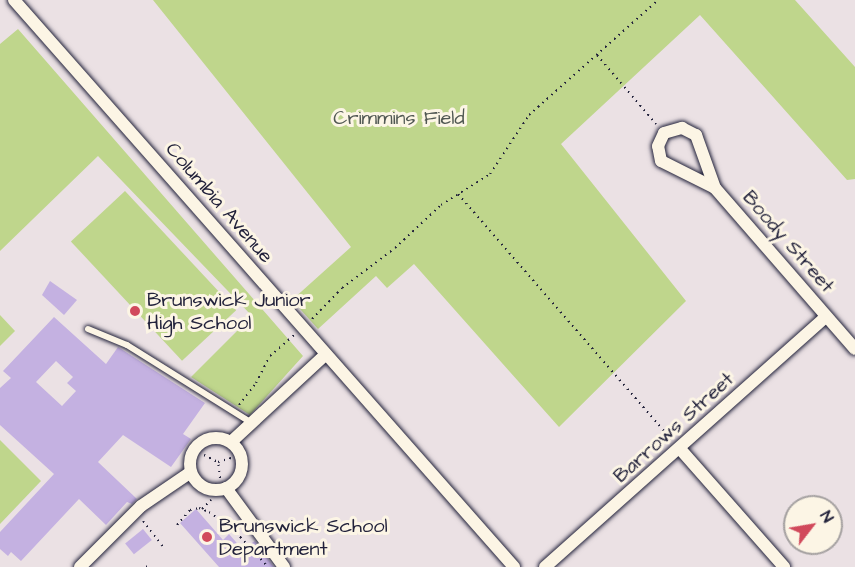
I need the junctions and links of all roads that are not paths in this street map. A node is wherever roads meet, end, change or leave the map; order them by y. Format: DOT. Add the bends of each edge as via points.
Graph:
graph roads {
  1 [pos="14,0"];
  2 [pos="716,188"];
  3 [pos="826,317"];
  4 [pos="88,329"];
  5 [pos="855,349"];
  6 [pos="325,355"];
  7 [pos="250,422"];
  8 [pos="231,442"];
  9 [pos="681,450"];
  10 [pos="191,472"];
  11 [pos="223,487"];
  12 [pos="80,567"];
  13 [pos="284,567"];
  14 [pos="514,567"];
  15 [pos="545,567"];
  16 [pos="784,567"];
  1 -- 6 [label="street, Columbia Avenue"];
  2 -- 2 [label="street, Boody Street" via="696,135 682,128 663,133 658,146 661,161"];
  2 -- 3 [label="street, Boody Street"];
  3 -- 5 [label="street, Boody Street"];
  3 -- 9 [label="street, Barrows Street"];
  4 -- 7 [label="lane" via="127,345"];
  6 -- 7 [label="street"];
  6 -- 14 [label="street, Columbia Avenue"];
  7 -- 8 [label="street"];
  8 -- 10 [label="street" via="213,438 200,443 192,454"];
  8 -- 11 [label="street" via="242,467 236,481"];
  9 -- 15 [label="street, Barrows Street"];
  9 -- 16 [label="street"];
  10 -- 11 [label="street" via="204,487"];
  10 -- 12 [label="street" via="137,509"];
  11 -- 13 [label="street"];
}
